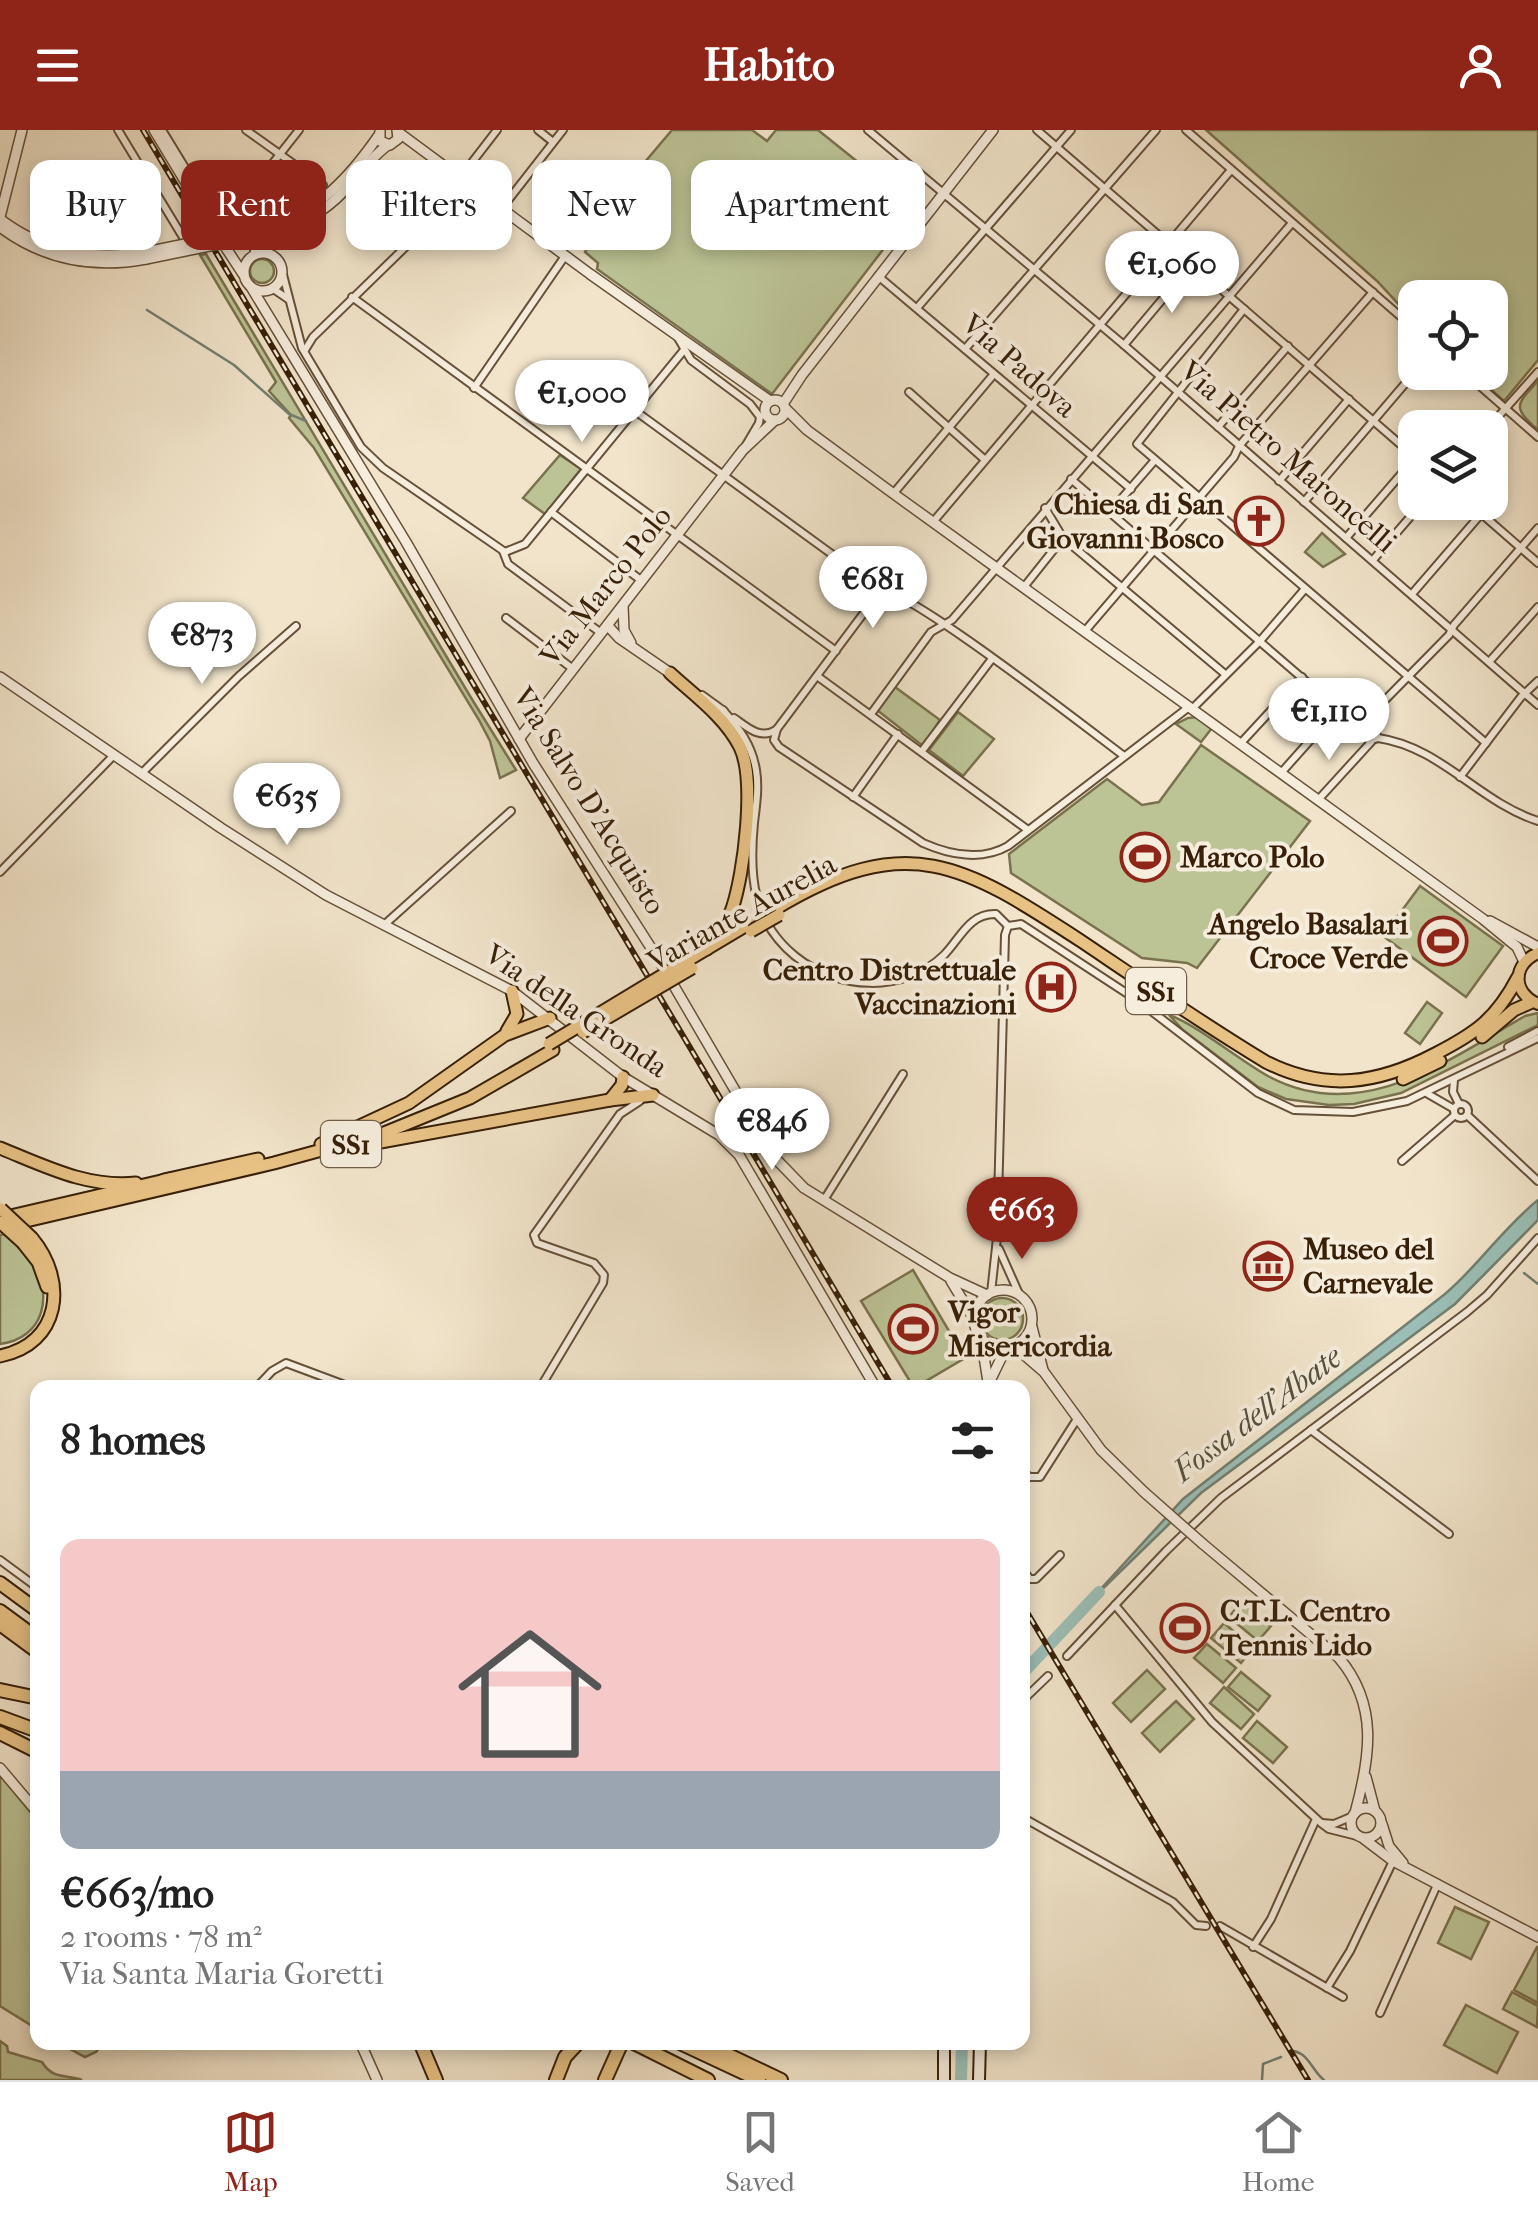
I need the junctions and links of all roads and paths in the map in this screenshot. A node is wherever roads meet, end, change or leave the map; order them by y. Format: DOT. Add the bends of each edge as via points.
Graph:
graph roads {
  1 [pos="22,130"];
  2 [pos="118,130"];
  3 [pos="154,130"];
  4 [pos="162,130"];
  5 [pos="246,130"];
  6 [pos="299,130"];
  7 [pos="497,130"];
  8 [pos="538,130"];
  9 [pos="563,130"];
  10 [pos="868,130"];
  11 [pos="992,130"];
  12 [pos="1037,130"];
  13 [pos="1071,130"];
  14 [pos="1156,130"];
  15 [pos="1186,130"];
  16 [pos="398,131"];
  17 [pos="379,132"];
  18 [pos="878,133"];
  19 [pos="553,142"];
  20 [pos="391,145"];
  21 [pos="1056,147"];
  22 [pos="280,155"];
  23 [pos="434,159"];
  24 [pos="276,160"];
  25 [pos="287,160"];
  26 [pos="479,160"];
  27 [pos="181,162"];
  28 [pos="1232,170"];
  29 [pos="181,174"];
  30 [pos="1104,188"];
  31 [pos="944,192"];
  32 [pos="512,195"];
  33 [pos="326,197"];
  34 [pos="326,207"];
  35 [pos="512,216"];
  36 [pos="0,218"];
  37 [pos="1292,223"];
  38 [pos="0,227"];
  39 [pos="986,228"];
  40 [pos="181,234"];
  41 [pos="1168,243"];
  42 [pos="181,250"];
  43 [pos="255,250"];
  44 [pos="269,250"];
  45 [pos="399,250"];
  46 [pos="271,255"];
  47 [pos="146,256"];
  48 [pos="566,256"];
  49 [pos="251,257"];
  50 [pos="1192,264"];
  51 [pos="281,268"];
  52 [pos="1034,269"];
  53 [pos="244,276"];
  54 [pos="878,276"];
  55 [pos="251,287"];
  56 [pos="269,290"];
  57 [pos="1373,292"];
  58 [pos="1230,296"];
  59 [pos="352,298"];
  60 [pos="289,300"];
  61 [pos="917,308"];
  62 [pos="1244,309"];
  63 [pos="266,313"];
  64 [pos="1398,314"];
  65 [pos="296,324"];
  66 [pos="1099,324"];
  67 [pos="316,334"];
  68 [pos="677,337"];
  69 [pos="1124,344"];
  70 [pos="1288,346"];
  71 [pos="965,349"];
  72 [pos="684,350"];
  73 [pos="305,353"];
  74 [pos="1310,364"];
  75 [pos="1538,372"];
  76 [pos="994,374"];
  77 [pos="802,375"];
  78 [pos="1160,376"];
  79 [pos="474,388"];
  80 [pos="1400,390"];
  81 [pos="1484,390"];
  82 [pos="909,392"];
  83 [pos="1177,392"];
  84 [pos="1349,400"];
  85 [pos="1030,405"];
  86 [pos="784,406"];
  87 [pos="1504,408"];
  88 [pos="634,410"];
  89 [pos="769,414"];
  90 [pos="1374,421"];
  91 [pos="1218,427"];
  92 [pos="949,428"];
  93 [pos="807,430"];
  94 [pos="1538,437"];
  95 [pos="1398,442"];
  96 [pos="1239,446"];
  97 [pos="1091,456"];
  98 [pos="984,459"];
  99 [pos="1155,460"];
  100 [pos="587,468"];
  101 [pos="724,475"];
  102 [pos="1398,477"];
  103 [pos="1071,479"];
  104 [pos="1280,481"];
  105 [pos="1131,489"];
  106 [pos="893,494"];
  107 [pos="1200,496"];
  108 [pos="1304,502"];
  109 [pos="1044,508"];
  110 [pos="551,512"];
  111 [pos="1110,512"];
  112 [pos="1407,520"];
  113 [pos="1477,520"];
  114 [pos="1489,520"];
  115 [pos="933,522"];
  116 [pos="1538,528"];
  117 [pos="677,534"];
  118 [pos="1063,538"];
  119 [pos="1346,538"];
  120 [pos="1520,548"];
  121 [pos="1155,550"];
  122 [pos="503,551"];
  123 [pos="1373,560"];
  124 [pos="1538,563"];
  125 [pos="995,567"];
  126 [pos="642,580"];
  127 [pos="1024,588"];
  128 [pos="1121,588"];
  129 [pos="880,590"];
  130 [pos="1304,590"];
  131 [pos="1412,594"];
  132 [pos="623,606"];
  133 [pos="1538,607"];
  134 [pos="506,618"];
  135 [pos="296,626"];
  136 [pos="946,626"];
  137 [pos="608,627"];
  138 [pos="1451,629"];
  139 [pos="1085,631"];
  140 [pos="627,639"];
  141 [pos="1260,641"];
  142 [pos="594,644"];
  143 [pos="836,650"];
  144 [pos="992,660"];
  145 [pos="1489,662"];
  146 [pos="574,669"];
  147 [pos="670,673"];
  148 [pos="1225,674"];
  149 [pos="817,676"];
  150 [pos="1302,677"];
  151 [pos="1409,679"];
  152 [pos="2,681"];
  153 [pos="1538,681"];
  154 [pos="1526,694"];
  155 [pos="1538,705"];
  156 [pos="1191,708"];
  157 [pos="1338,709"];
  158 [pos="723,710"];
  159 [pos="870,714"];
  160 [pos="777,729"];
  161 [pos="1369,730"];
  162 [pos="898,734"];
  163 [pos="519,739"];
  164 [pos="1375,740"];
  165 [pos="1240,744"];
  166 [pos="1486,744"];
  167 [pos="922,752"];
  168 [pos="115,754"];
  169 [pos="1124,756"];
  170 [pos="142,773"];
  171 [pos="1281,773"];
  172 [pos="1460,777"];
  173 [pos="853,797"];
  174 [pos="1318,800"];
  175 [pos="511,811"];
  176 [pos="1538,821"];
  177 [pos="1028,830"];
  178 [pos="0,872"];
  179 [pos="777,912"];
  180 [pos="1483,919"];
  181 [pos="384,925"];
  182 [pos="1008,926"];
  183 [pos="751,927"];
  184 [pos="708,949"];
  185 [pos="1538,950"];
  186 [pos="1524,962"];
  187 [pos="690,964"];
  188 [pos="1518,977"];
  189 [pos="512,991"];
  190 [pos="1535,1003"];
  191 [pos="550,1018"];
  192 [pos="1538,1034"];
  193 [pos="505,1035"];
  194 [pos="903,1074"];
  195 [pos="623,1077"];
  196 [pos="1455,1079"];
  197 [pos="1427,1094"];
  198 [pos="655,1096"];
  199 [pos="610,1100"];
  200 [pos="1456,1109"];
  201 [pos="1468,1115"];
  202 [pos="326,1146"];
  203 [pos="0,1148"];
  204 [pos="1402,1161"];
  205 [pos="172,1179"];
  206 [pos="1538,1181"];
  207 [pos="824,1200"];
  208 [pos="0,1209"];
  209 [pos="0,1223"];
  210 [pos="997,1238"];
  211 [pos="1538,1238"];
  212 [pos="27,1241"];
  213 [pos="950,1278"];
  214 [pos="989,1294"];
  215 [pos="1020,1296"];
  216 [pos="974,1319"];
  217 [pos="1031,1324"];
  218 [pos="980,1338"];
  219 [pos="1010,1347"];
  220 [pos="0,1354"];
  221 [pos="1044,1372"];
  222 [pos="264,1380"];
  223 [pos="331,1380"];
  224 [pos="545,1380"];
  225 [pos="871,1380"];
  226 [pos="988,1380"];
  227 [pos="992,1380"];
  228 [pos="1077,1419"];
  229 [pos="1310,1429"];
  230 [pos="1030,1477"];
  231 [pos="1450,1534"];
  232 [pos="1060,1555"];
  233 [pos="0,1560"];
  234 [pos="1030,1579"];
  235 [pos="30,1582"];
  236 [pos="0,1583"];
  237 [pos="30,1604"];
  238 [pos="1115,1605"];
  239 [pos="0,1611"];
  240 [pos="1,1626"];
  241 [pos="30,1633"];
  242 [pos="30,1646"];
  243 [pos="1067,1656"];
  244 [pos="1048,1676"];
  245 [pos="0,1690"];
  246 [pos="1030,1694"];
  247 [pos="30,1696"];
  248 [pos="0,1716"];
  249 [pos="30,1729"];
  250 [pos="0,1733"];
  251 [pos="30,1748"];
  252 [pos="0,1768"];
  253 [pos="1366,1775"];
  254 [pos="30,1804"];
  255 [pos="1375,1810"];
  256 [pos="1354,1815"];
  257 [pos="1318,1821"];
  258 [pos="1030,1822"];
  259 [pos="1382,1824"];
  260 [pos="1360,1837"];
  261 [pos="1393,1860"];
  262 [pos="1408,1868"];
  263 [pos="1437,1884"];
  264 [pos="1206,1926"];
  265 [pos="1220,1926"];
  266 [pos="1538,1937"];
  267 [pos="1253,1946"];
  268 [pos="1327,1988"];
  269 [pos="1344,1997"];
  270 [pos="1380,2013"];
  271 [pos="363,2050"];
  272 [pos="423,2050"];
  273 [pos="571,2050"];
  274 [pos="619,2050"];
  275 [pos="648,2050"];
  276 [pos="695,2050"];
  277 [pos="718,2050"];
  278 [pos="944,2050"];
  279 [pos="980,2050"];
  280 [pos="435,2078"];
  281 [pos="376,2080"];
  282 [pos="556,2080"];
  283 [pos="605,2080"];
  284 [pos="708,2080"];
  285 [pos="759,2080"];
  286 [pos="781,2080"];
  287 [pos="944,2080"];
  288 [pos="979,2080"];
  1 -- 36 [label="street"];
  2 -- 40 [label="street"];
  3 -- 29 [label="street"];
  4 -- 27 [label="street"];
  5 -- 22 [label="street"];
  6 -- 22 [label="street"];
  7 -- 26 [label="street"];
  8 -- 19 [label="street"];
  9 -- 19 [label="street"];
  10 -- 18 [label="street, Via Pietro Maroncelli"];
  11 -- 31 [label="street, Via Marco Polo"];
  12 -- 21 [label="street"];
  13 -- 21 [label="street"];
  14 -- 30 [label="street"];
  15 -- 28 [label="street"];
  16 -- 20 [label="street"];
  16 -- 23 [label="street"];
  17 -- 20 [label="street" via="380,142"];
  17 -- 33 [label="street"];
  18 -- 31 [label="street, Via Pietro Maroncelli"];
  19 -- 32 [label="street"];
  20 -- 23 [label="street"];
  20 -- 34 [label="street"];
  21 -- 30 [label="street"];
  21 -- 39 [label="street"];
  22 -- 24 [label="street"];
  22 -- 25 [label="street"];
  28 -- 37 [label="street"];
  28 -- 41 [label="street"];
  30 -- 41 [label="street"];
  30 -- 52 [label="street"];
  31 -- 39 [label="street, Via Pietro Maroncelli"];
  31 -- 54 [label="street, Via Marco Polo"];
  35 -- 48 [label="street"];
  36 -- 47 [label="street" via="64,252"];
  37 -- 57 [label="street"];
  37 -- 58 [label="street"];
  38 -- 47 [label="street" via="32,248 72,261 112,264"];
  39 -- 52 [label="street, Via Pietro Maroncelli"];
  39 -- 61 [label="street"];
  41 -- 50 [label="street"];
  41 -- 66 [label="street"];
  42 -- 47 [label="street, bridge"];
  43 -- 49 [label="street"];
  44 -- 46 [label="street"];
  45 -- 59 [label="street"];
  46 -- 49 [label="street, Via Salvo D'Acquisto"];
  46 -- 51 [label="street"];
  48 -- 68 [label="street"];
  48 -- 79 [label="street"];
  49 -- 53 [label="street"];
  49 -- 53 [label="street, Via Salvo D'Acquisto" via="227,249"];
  50 -- 58 [label="street"];
  50 -- 69 [label="street"];
  51 -- 56 [label="street"];
  51 -- 60 [label="street"];
  52 -- 66 [label="street, Via Pietro Maroncelli"];
  52 -- 71 [label="street"];
  53 -- 55 [label="street, Via Salvo D'Acquisto"];
  54 -- 61 [label="street, Via Padova"];
  54 -- 77 [label="street, Via Marco Polo"];
  55 -- 56 [label="street"];
  55 -- 63 [label="street, Via Salvo D'Acquisto"];
  56 -- 60 [label="street"];
  56 -- 63 [label="street"];
  57 -- 64 [label="street"];
  57 -- 74 [label="street"];
  58 -- 62 [label="street"];
  58 -- 78 [label="street"];
  59 -- 67 [label="street"];
  59 -- 79 [label="street"];
  60 -- 65 [label="street"];
  61 -- 71 [label="street, Via Padova"];
  62 -- 70 [label="street"];
  62 -- 83 [label="street"];
  63 -- 163 [label="street, Via Salvo D'Acquisto"];
  65 -- 67 [label="street"];
  65 -- 73 [label="street"];
  66 -- 69 [label="street, Via Pietro Maroncelli"];
  66 -- 85 [label="street"];
  67 -- 73 [label="street"];
  68 -- 72 [label="street"];
  68 -- 89 [label="street" via="746,386"];
  69 -- 78 [label="street, Via Pietro Maroncelli"];
  70 -- 74 [label="street"];
  70 -- 91 [label="street"];
  71 -- 76 [label="street, Via Padova"];
  72 -- 88 [label="street"];
  72 -- 89 [label="street"];
  73 -- 122 [label="street" via="370,458"];
  74 -- 84 [label="street"];
  74 -- 96 [label="street"];
  75 -- 87 [label="street"];
  76 -- 85 [label="street, Via Padova"];
  76 -- 92 [label="street"];
  77 -- 86 [label="street, Via Marco Polo"];
  77 -- 89 [label="street, Via Marco Polo"];
  78 -- 83 [label="street, Via Pietro Maroncelli"];
  78 -- 97 [label="street"];
  79 -- 100 [label="street"];
  80 -- 90 [label="street"];
  81 -- 87 [label="street"];
  82 -- 92 [label="street"];
  83 -- 91 [label="street, Via Pietro Maroncelli"];
  83 -- 99 [label="street" via="1137,444"];
  84 -- 90 [label="street"];
  84 -- 104 [label="street"];
  85 -- 97 [label="street, Via Padova"];
  85 -- 98 [label="street"];
  86 -- 89 [label="street"];
  86 -- 89 [label="street, Via Marco Polo" via="783,416"];
  86 -- 93 [label="street"];
  87 -- 94 [label="street"];
  88 -- 100 [label="street"];
  88 -- 101 [label="street"];
  89 -- 93 [label="street"];
  89 -- 101 [label="street, Via Marco Polo"];
  90 -- 95 [label="street"];
  90 -- 108 [label="street"];
  91 -- 96 [label="street, Via Pietro Maroncelli"];
  92 -- 98 [label="street"];
  92 -- 106 [label="street"];
  93 -- 106 [label="street"];
  96 -- 104 [label="street, Via Pietro Maroncelli"];
  96 -- 107 [label="street"];
  97 -- 103 [label="street"];
  97 -- 105 [label="street, Via Padova"];
  98 -- 115 [label="street"];
  99 -- 105 [label="street"];
  99 -- 107 [label="street"];
  100 -- 110 [label="street"];
  100 -- 117 [label="street"];
  101 -- 117 [label="street, Via Marco Polo"];
  101 -- 129 [label="street"];
  102 -- 119 [label="street"];
  103 -- 109 [label="street"];
  103 -- 111 [label="street"];
  104 -- 108 [label="street, Via Pietro Maroncelli"];
  105 -- 111 [label="street"];
  106 -- 115 [label="street"];
  107 -- 121 [label="street"];
  107 -- 130 [label="street"];
  108 -- 119 [label="street, Via Pietro Maroncelli"];
  109 -- 118 [label="street"];
  109 -- 125 [label="street"];
  110 -- 122 [label="street" via="523,546"];
  110 -- 126 [label="street"];
  111 -- 121 [label="street"];
  112 -- 123 [label="street"];
  113 -- 131 [label="street"];
  114 -- 120 [label="street"];
  115 -- 125 [label="street"];
  116 -- 120 [label="street"];
  117 -- 126 [label="street, Via Marco Polo"];
  117 -- 143 [label="street"];
  118 -- 127 [label="street"];
  118 -- 128 [label="street"];
  119 -- 123 [label="street, Via Pietro Maroncelli"];
  120 -- 124 [label="street"];
  120 -- 138 [label="street"];
  121 -- 128 [label="street"];
  121 -- 141 [label="street"];
  122 -- 137 [label="street" via="508,564"];
  123 -- 131 [label="street, Via Pietro Maroncelli"];
  125 -- 127 [label="street"];
  125 -- 136 [label="street"];
  126 -- 132 [label="street, Via Marco Polo"];
  127 -- 139 [label="street"];
  128 -- 139 [label="street"];
  128 -- 148 [label="street"];
  129 -- 136 [label="street" via="895,592"];
  129 -- 143 [label="street"];
  130 -- 141 [label="street"];
  130 -- 151 [label="street"];
  131 -- 138 [label="street, Via Pietro Maroncelli"];
  132 -- 137 [label="street, Via Marco Polo"];
  132 -- 140 [label="street"];
  133 -- 145 [label="street"];
  134 -- 146 [label="street"];
  135 -- 170 [label="street"];
  136 -- 144 [label="street"];
  136 -- 159 [label="street" via="931,632"];
  137 -- 140 [label="street"];
  137 -- 142 [label="street, Via Marco Polo"];
  138 -- 145 [label="street, Via Pietro Maroncelli"];
  138 -- 151 [label="street"];
  139 -- 156 [label="street"];
  140 -- 142 [label="street"];
  140 -- 147 [label="street"];
  141 -- 148 [label="street"];
  141 -- 150 [label="street"];
  142 -- 146 [label="street, Via Marco Polo"];
  143 -- 149 [label="street"];
  144 -- 167 [label="street"];
  144 -- 169 [label="street"];
  145 -- 154 [label="street, Via Pietro Maroncelli"];
  146 -- 163 [label="street, Via Marco Polo"];
  147 -- 158 [label="street"];
  147 -- 184 [label="highway" via="726,726 747,769 736,896"];
  148 -- 156 [label="street"];
  149 -- 159 [label="street"];
  149 -- 160 [label="street"];
  150 -- 157 [label="street"];
  150 -- 165 [label="street"];
  151 -- 161 [label="street" via="1376,712"];
  151 -- 166 [label="street"];
  152 -- 168 [label="street, Via della Gronda"];
  153 -- 154 [label="street"];
  154 -- 155 [label="street, Via Pietro Maroncelli"];
  154 -- 166 [label="street"];
  156 -- 165 [label="street"];
  156 -- 169 [label="street"];
  157 -- 161 [label="street"];
  157 -- 171 [label="street"];
  158 -- 160 [label="street" via="760,734"];
  158 -- 182 [label="street" via="743,734 756,770 756,902 773,933 802,962 842,980 887,982 932,964 980,916 996,914"];
  159 -- 162 [label="street"];
  160 -- 173 [label="street" via="779,747"];
  161 -- 164 [label="street"];
  162 -- 167 [label="street"];
  162 -- 173 [label="street"];
  163 -- 207 [label="street, Via Salvo D'Acquisto" via="774,1157"];
  164 -- 172 [label="street" via="1432,756"];
  164 -- 174 [label="street"];
  165 -- 171 [label="street"];
  166 -- 172 [label="street"];
  167 -- 177 [label="street"];
  168 -- 170 [label="street, Via della Gronda"];
  168 -- 178 [label="street"];
  169 -- 177 [label="street"];
  170 -- 181 [label="street, Via della Gronda" via="266,857"];
  171 -- 174 [label="street"];
  172 -- 176 [label="street"];
  173 -- 177 [label="street" via="922,844 947,852 1002,850"];
  174 -- 180 [label="street"];
  175 -- 181 [label="street"];
  179 -- 183 [label="highway, Variante Aurelia / SS1"];
  179 -- 188 [label="highway, Variante Aurelia / SS1" via="815,885 861,869 918,864 954,870 1005,892 1266,1062 1330,1082 1392,1075 1450,1047 1490,1021"];
  179 -- 190 [label="highway, Variante Aurelia / SS1" via="861,876 918,872 956,878 1008,903 1260,1068 1326,1090 1406,1078"];
  180 -- 185 [label="street"];
  180 -- 186 [label="street" via="1516,946"];
  181 -- 189 [label="street, Via della Gronda"];
  182 -- 197 [label="street" via="1021,924 1088,966 1274,1104 1343,1113"];
  182 -- 210 [label="street"];
  183 -- 184 [label="highway, Variante Aurelia / SS1"];
  183 -- 187 [label="highway, Variante Aurelia / SS1"];
  184 -- 187 [label="highway, Variante Aurelia / SS1"];
  185 -- 186 [label="main road"];
  186 -- 188 [label="main road, SS1"];
  187 -- 202 [label="highway, Variante Aurelia / SS1, bridge" via="430,1116"];
  188 -- 190 [label="main road, SS1" via="1521,992"];
  189 -- 191 [label="street, Via della Gronda"];
  189 -- 193 [label="highway" via="517,1014"];
  191 -- 193 [label="highway"];
  191 -- 195 [label="street, Via della Gronda"];
  192 -- 196 [label="street"];
  193 -- 202 [label="highway" via="409,1102"];
  194 -- 207 [label="street"];
  195 -- 198 [label="street, Via della Gronda"];
  195 -- 199 [label="highway"];
  196 -- 197 [label="street"];
  196 -- 200 [label="street"];
  197 -- 200 [label="street"];
  198 -- 199 [label="highway"];
  198 -- 224 [label="street" via="620,1114 535,1232 541,1245 594,1263 604,1275"];
  198 -- 225 [label="street, Via della Gronda" via="711,1129 739,1156"];
  199 -- 202 [label="highway"];
  200 -- 201 [label="street" via="1461,1118"];
  200 -- 201 [label="street" via="1468,1106"];
  200 -- 204 [label="street"];
  201 -- 206 [label="street"];
  202 -- 205 [label="highway, Variante Aurelia / SS1"];
  202 -- 209 [label="highway, Variante Aurelia / SS1"];
  203 -- 205 [label="highway, Variante Aurelia" via="98,1184"];
  205 -- 209 [label="highway"];
  207 -- 213 [label="street, Via Salvo D'Acquisto"];
  208 -- 212 [label="highway, bridge"];
  209 -- 212 [label="highway, bridge"];
  210 -- 214 [label="street"];
  210 -- 215 [label="street"];
  211 -- 229 [label="street" via="1467,1312"];
  212 -- 220 [label="highway" via="52,1272 52,1309 37,1338 22,1350"];
  213 -- 214 [label="street, Via Salvo D'Acquisto"];
  213 -- 216 [label="street, Via Salvo D'Acquisto"];
  214 -- 215 [label="street"];
  214 -- 216 [label="street"];
  215 -- 217 [label="street"];
  216 -- 218 [label="street"];
  217 -- 219 [label="street"];
  217 -- 221 [label="street"];
  218 -- 219 [label="street"];
  218 -- 226 [label="street"];
  219 -- 221 [label="street"];
  219 -- 227 [label="street"];
  221 -- 228 [label="street"];
  222 -- 223 [label="street" via="286,1364"];
  228 -- 230 [label="street" via="1040,1476"];
  228 -- 253 [label="street, bridge" via="1110,1461 1347,1668 1365,1702"];
  229 -- 231 [label="street"];
  229 -- 238 [label="street" via="1221,1498"];
  232 -- 234 [label="street"];
  233 -- 235 [label="street"];
  236 -- 237 [label="highway"];
  238 -- 243 [label="street"];
  238 -- 257 [label="street" via="1212,1722"];
  239 -- 241 [label="highway"];
  240 -- 242 [label="highway"];
  244 -- 246 [label="street"];
  245 -- 247 [label="highway"];
  248 -- 249 [label="highway"];
  250 -- 251 [label="highway"];
  252 -- 254 [label="street"];
  253 -- 255 [label="street"];
  253 -- 256 [label="street"];
  255 -- 256 [label="street"];
  255 -- 259 [label="street"];
  256 -- 257 [label="street" via="1334,1824"];
  256 -- 260 [label="street" via="1351,1824"];
  257 -- 260 [label="street"];
  257 -- 267 [label="street"];
  258 -- 264 [label="street"];
  259 -- 260 [label="street" via="1378,1834"];
  259 -- 262 [label="street"];
  260 -- 261 [label="street"];
  261 -- 262 [label="street"];
  261 -- 268 [label="street"];
  262 -- 263 [label="street"];
  263 -- 266 [label="street"];
  263 -- 270 [label="street"];
  265 -- 267 [label="street"];
  267 -- 268 [label="street"];
  268 -- 269 [label="street"];
  271 -- 281 [label="street"];
  272 -- 280 [label="highway"];
  273 -- 282 [label="highway"];
  274 -- 283 [label="highway"];
  275 -- 284 [label="highway"];
  276 -- 285 [label="highway"];
  277 -- 286 [label="highway"];
  278 -- 287 [label="main road"];
  279 -- 288 [label="main road"];
}
